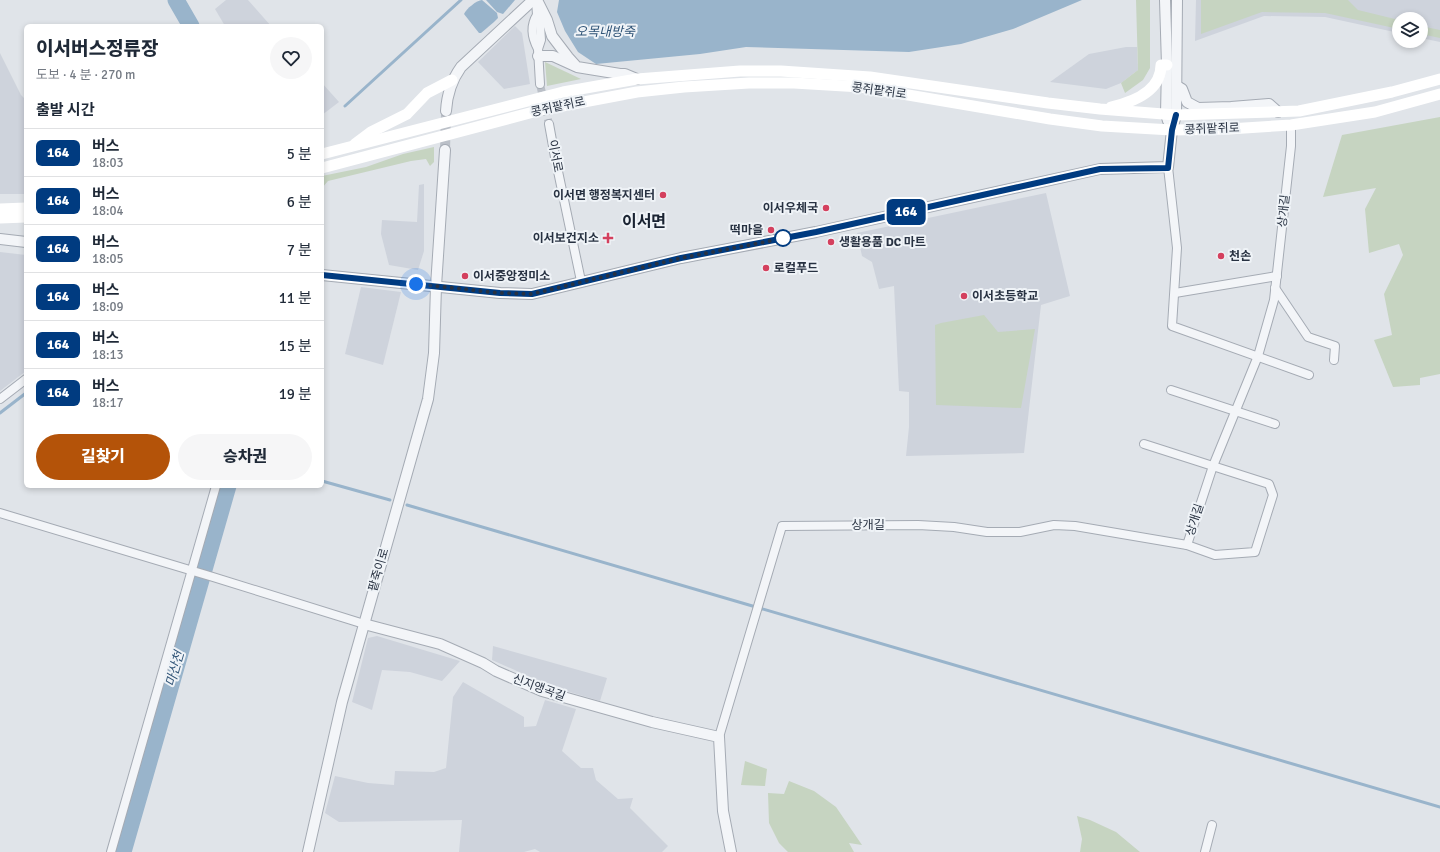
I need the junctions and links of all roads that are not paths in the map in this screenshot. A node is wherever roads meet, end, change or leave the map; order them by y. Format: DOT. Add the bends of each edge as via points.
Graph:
graph roads {
  1 [pos="533,0"];
  2 [pos="536,0"];
  3 [pos="1165,0"];
  4 [pos="1177,0"];
  5 [pos="538,52"];
  6 [pos="1167,65"];
  7 [pos="577,67"];
  8 [pos="637,79"];
  9 [pos="1440,79"];
  10 [pos="452,80"];
  11 [pos="540,84"];
  12 [pos="1177,86"];
  13 [pos="1440,94"];
  14 [pos="1100,109"];
  15 [pos="446,111"];
  16 [pos="1278,112"];
  17 [pos="1171,114"];
  18 [pos="549,124"];
  19 [pos="1291,125"];
  20 [pos="1172,130"];
  21 [pos="351,147"];
  22 [pos="445,150"];
  23 [pos="324,154"];
  24 [pos="324,167"];
  25 [pos="1168,168"];
  26 [pos="24,208"];
  27 [pos="0,209"];
  28 [pos="24,217"];
  29 [pos="0,218"];
  30 [pos="0,239"];
  31 [pos="24,242"];
  32 [pos="324,275"];
  33 [pos="1277,276"];
  34 [pos="581,282"];
  35 [pos="436,286"];
  36 [pos="1275,288"];
  37 [pos="1175,293"];
  38 [pos="1258,356"];
  39 [pos="1334,360"];
  40 [pos="1309,375"];
  41 [pos="24,380"];
  42 [pos="1172,390"];
  43 [pos="0,399"];
  44 [pos="1236,411"];
  45 [pos="1275,424"];
  46 [pos="1144,444"];
  47 [pos="1213,466"];
  48 [pos="216,488"];
  49 [pos="0,512"];
  50 [pos="1187,545"];
  51 [pos="196,572"];
  52 [pos="364,624"];
  53 [pos="719,737"];
  54 [pos="1212,825"];
  55 [pos="111,852"];
  56 [pos="308,852"];
  57 [pos="730,852"];
  58 [pos="1205,852"];
  1 -- 10 [label="street" via="461,67"];
  2 -- 5 [label="street" via="541,32"];
  2 -- 7 [label="street" via="552,36"];
  3 -- 6 [label="street"];
  4 -- 12 [label="street"];
  5 -- 7 [label="street"];
  5 -- 11 [label="street"];
  6 -- 14 [label="main road" via="1161,64 1161,71 1153,87 1136,100"];
  6 -- 17 [label="street"];
  7 -- 8 [label="street" via="625,74"];
  8 -- 14 [label="main road, 콩쥐팥쥐로" via="740,71 823,73 870,77"];
  8 -- 21 [label="main road, 콩쥐팥쥐로" via="563,92"];
  9 -- 16 [label="main road, 콩쥐팥쥐로" via="1392,92 1299,111"];
  10 -- 15 [label="street"];
  10 -- 21 [label="main road" via="427,93 407,114 362,138"];
  12 -- 16 [label="street" via="1182,89 1187,102 1198,108 1269,104"];
  12 -- 17 [label="street"];
  13 -- 19 [label="main road, 콩쥐팥쥐로" via="1375,112"];
  14 -- 17 [label="main road, 콩쥐팥쥐로"];
  16 -- 17 [label="main road, 콩쥐팥쥐로"];
  17 -- 20 [label="street"];
  18 -- 34 [label="street, 이서로"];
  19 -- 20 [label="main road, 콩쥐팥쥐로"];
  19 -- 33 [label="street, 상개길"];
  20 -- 24 [label="main road, 콩쥐팥쥐로" via="1102,126 1050,119 861,87 749,83 637,92 580,102"];
  20 -- 25 [label="street"];
  21 -- 23 [label="main road, 콩쥐팥쥐로"];
  22 -- 35 [label="street, 팥죽이로"];
  25 -- 34 [label="street" via="1100,169 816,232 681,258"];
  25 -- 37 [label="street" via="1177,248"];
  26 -- 27 [label="main road"];
  28 -- 29 [label="main road"];
  30 -- 31 [label="street"];
  32 -- 35 [label="street"];
  33 -- 36 [label="street, 상개길"];
  33 -- 37 [label="street"];
  34 -- 35 [label="street" via="532,294"];
  35 -- 52 [label="street, 팥죽이로" via="434,353 428,399"];
  36 -- 38 [label="street, 상개길"];
  36 -- 39 [label="street" via="1308,337 1335,346"];
  37 -- 38 [label="street" via="1172,326"];
  38 -- 40 [label="street"];
  38 -- 44 [label="street, 상개길"];
  41 -- 43 [label="street"];
  42 -- 44 [label="street"];
  44 -- 45 [label="street"];
  44 -- 47 [label="street, 상개길"];
  46 -- 47 [label="street"];
  47 -- 50 [label="street, 상개길"];
  47 -- 50 [label="street" via="1269,484 1273,495 1255,552 1215,555"];
  48 -- 51 [label="street"];
  49 -- 51 [label="street"];
  50 -- 53 [label="street, 상개길" via="1075,526 1054,525 1020,532 987,532 918,525 782,526"];
  51 -- 52 [label="street"];
  51 -- 55 [label="street"];
  52 -- 53 [label="street, 신지앵곡길" via="440,644 484,662 496,671 542,691 652,722"];
  52 -- 56 [label="street, 팥죽이로" via="342,702"];
  53 -- 57 [label="street" via="723,811"];
  54 -- 58 [label="street"];
}
